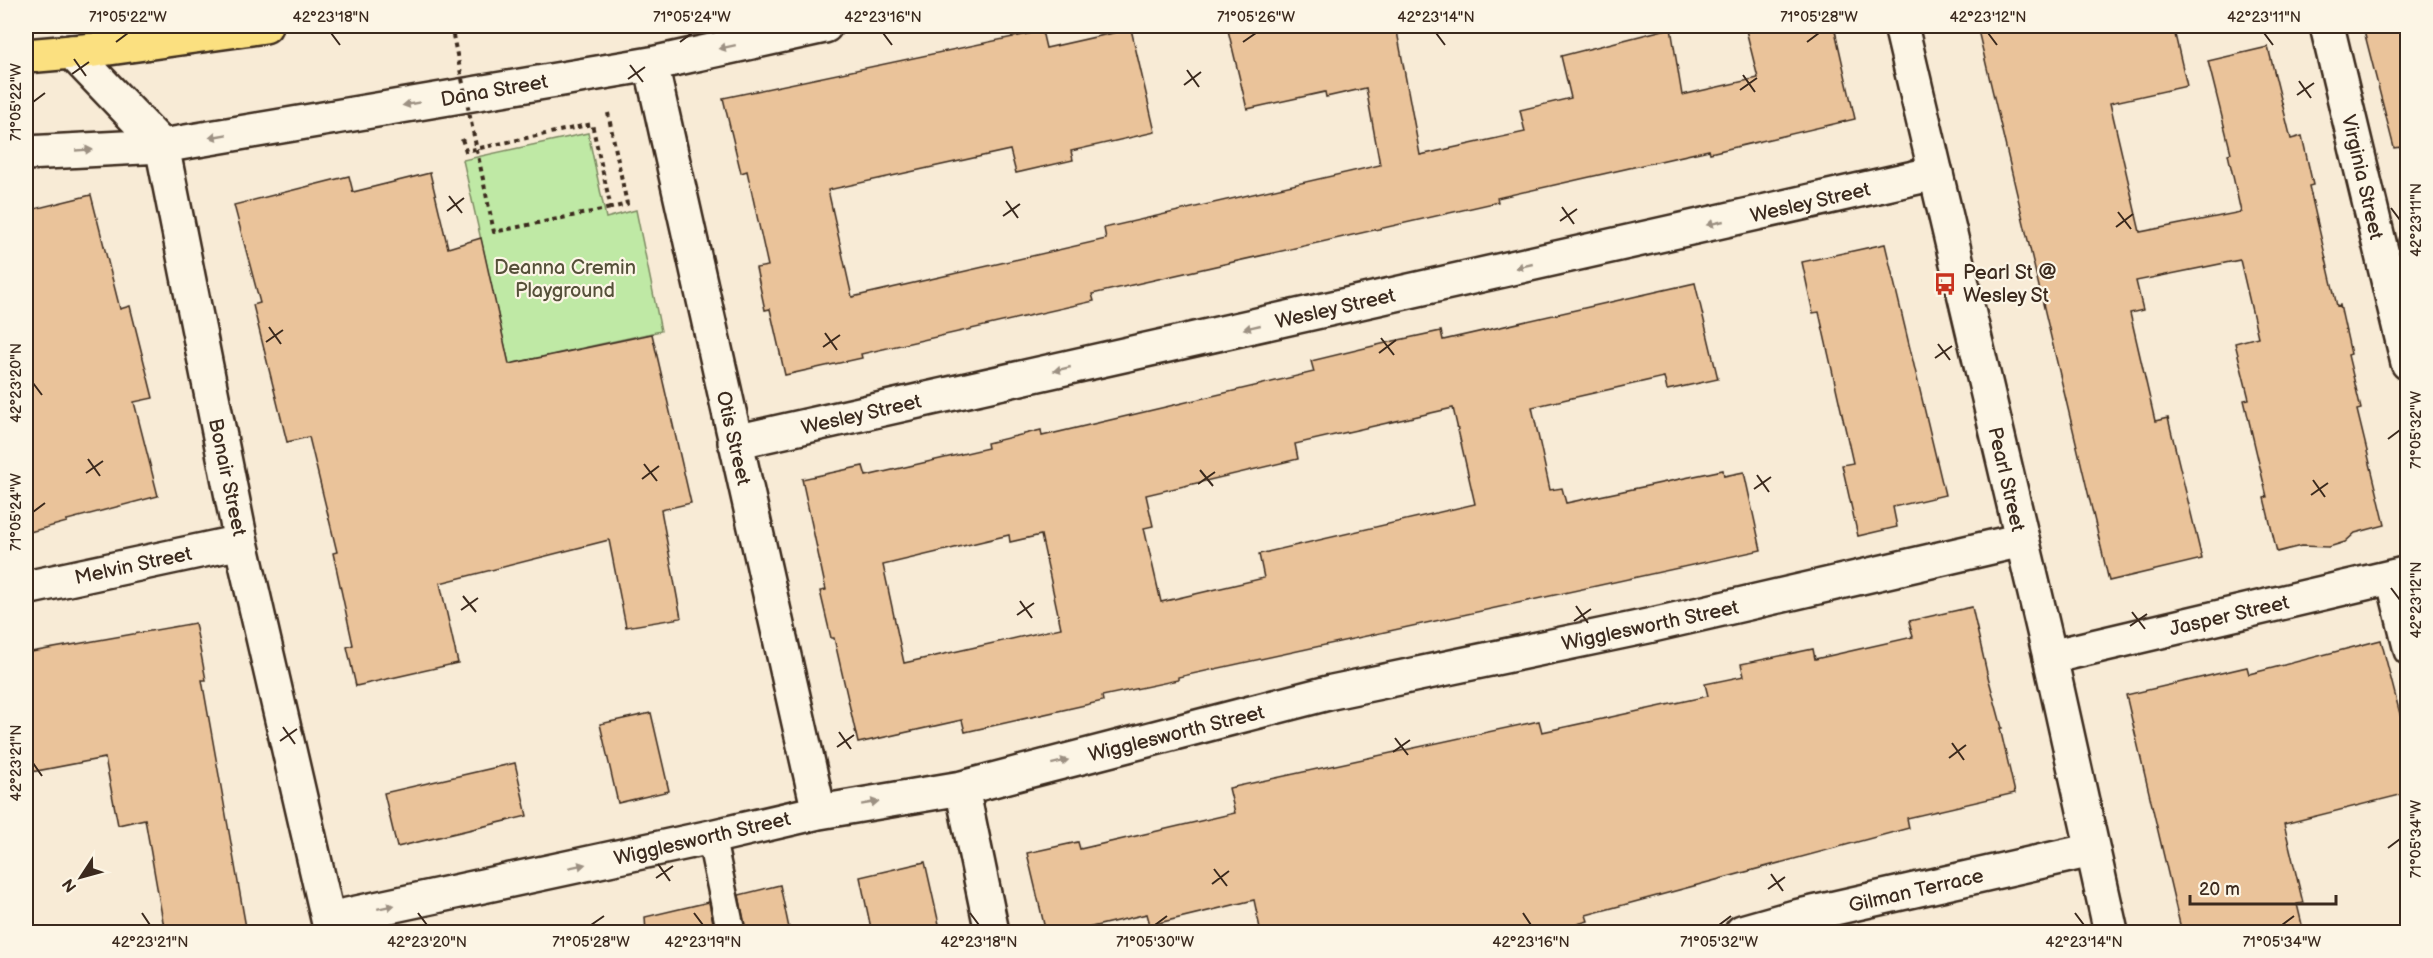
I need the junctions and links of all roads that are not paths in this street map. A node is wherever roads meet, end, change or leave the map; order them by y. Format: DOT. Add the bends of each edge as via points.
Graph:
graph roads {
  1 [pos="265,26"];
  2 [pos="825,26"];
  3 [pos="1902,26"];
  4 [pos="2326,26"];
  5 [pos="72,52"];
  6 [pos="26,57"];
  7 [pos="651,64"];
  8 [pos="162,146"];
  9 [pos="26,153"];
  10 [pos="1936,173"];
  11 [pos="2408,363"];
  12 [pos="735,442"];
  13 [pos="2022,540"];
  14 [pos="241,542"];
  15 [pos="2399,575"];
  16 [pos="26,588"];
  17 [pos="2408,651"];
  18 [pos="2050,657"];
  19 [pos="962,788"];
  20 [pos="819,812"];
  21 [pos="711,837"];
  22 [pos="2092,850"];
  23 [pos="330,926"];
  24 [pos="731,933"];
  25 [pos="992,933"];
  26 [pos="1742,933"];
  27 [pos="2111,933"];
  1 -- 5 [label="highway"];
  2 -- 7 [label="street, Dana Street, one-way"];
  3 -- 10 [label="street, Pearl Street"];
  4 -- 11 [label="street, Virginia Street"];
  5 -- 6 [label="highway"];
  5 -- 8 [label="street"];
  7 -- 8 [label="street, Dana Street, one-way"];
  7 -- 12 [label="street, Otis Street"];
  9 -- 8 [label="street, Dana Street, one-way"];
  8 -- 14 [label="street, Bonair Street"];
  10 -- 12 [label="street, Wesley Street, one-way"];
  10 -- 13 [label="street, Pearl Street"];
  12 -- 20 [label="street, Otis Street"];
  13 -- 18 [label="street, Pearl Street"];
  19 -- 13 [label="street, Wigglesworth Street, one-way" via="1332,692 1660,623"];
  14 -- 16 [label="street, Melvin Street"];
  14 -- 23 [label="street, Bonair Street"];
  15 -- 17 [label="lane"];
  15 -- 18 [label="street, Jasper Street"];
  18 -- 22 [label="street, Pearl Street"];
  20 -- 19 [label="street, Wigglesworth Street, one-way"];
  19 -- 25 [label="street"];
  20 -- 21 [label="street, Wigglesworth Street"];
  23 -- 21 [label="street, Wigglesworth Street, one-way"];
  21 -- 24 [label="lane"];
  22 -- 26 [label="street, Gilman Terrace" via="1795,917"];
  22 -- 27 [label="street, Pearl Street"];
}
